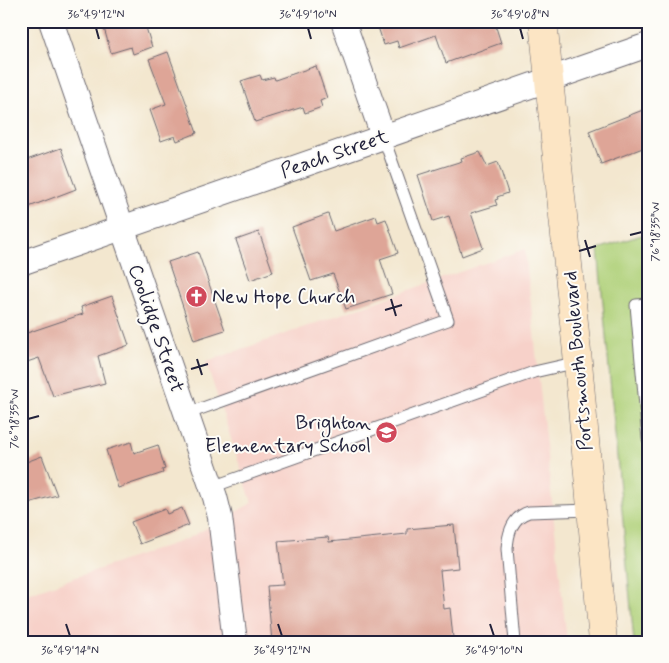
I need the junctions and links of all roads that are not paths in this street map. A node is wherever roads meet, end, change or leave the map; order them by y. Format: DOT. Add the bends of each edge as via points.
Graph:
graph roads {
  1 [pos="51,21"];
  2 [pos="343,21"];
  3 [pos="543,21"];
  4 [pos="648,45"];
  5 [pos="549,79"];
  6 [pos="383,136"];
  7 [pos="122,228"];
  8 [pos="21,263"];
  9 [pos="648,304"];
  10 [pos="578,362"];
  11 [pos="186,414"];
  12 [pos="648,439"];
  13 [pos="212,487"];
  14 [pos="591,510"];
  15 [pos="235,642"];
  16 [pos="515,642"];
  17 [pos="603,642"];
  1 -- 7 [label="street, Coolidge Street"];
  2 -- 6 [label="street"];
  3 -- 5 [label="main road, Portsmouth Boulevard"];
  4 -- 5 [label="street, Peach Street"];
  5 -- 6 [label="street, Peach Street"];
  5 -- 10 [label="main road, Portsmouth Boulevard"];
  6 -- 7 [label="street, Peach Street"];
  6 -- 11 [label="lane" via="448,320"];
  7 -- 8 [label="street, Peach Street"];
  7 -- 11 [label="street, Coolidge Street"];
  9 -- 12 [label="lane" via="636,305"];
  10 -- 13 [label="lane" via="534,372"];
  10 -- 14 [label="main road, Portsmouth Boulevard"];
  11 -- 13 [label="street, Coolidge Street"];
  13 -- 15 [label="street, Coolidge Street" via="220,517"];
  14 -- 16 [label="lane" via="529,512 522,514 512,526 507,549"];
  14 -- 17 [label="main road, Portsmouth Boulevard"];
}
